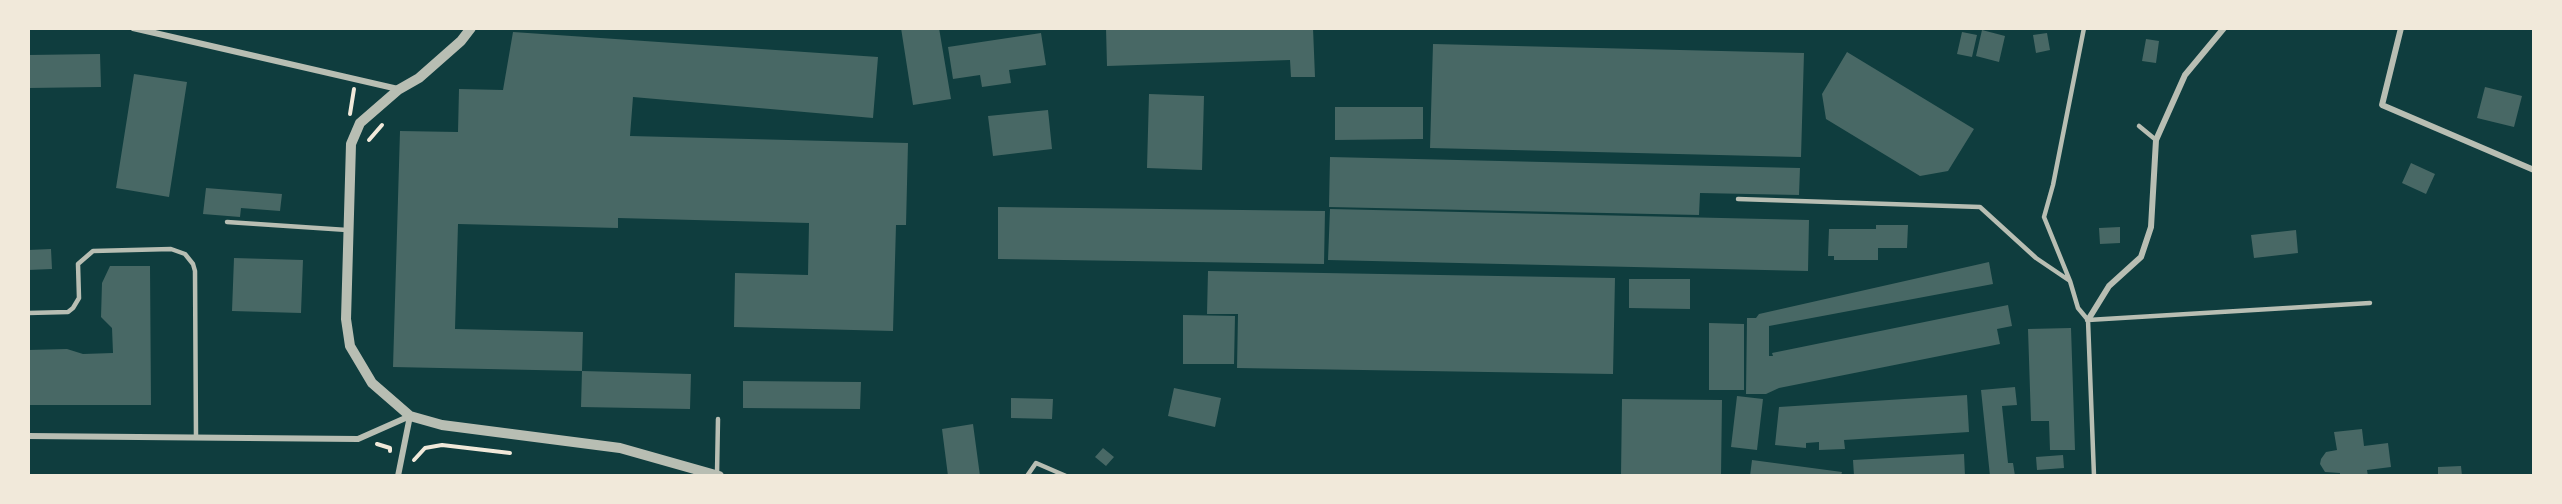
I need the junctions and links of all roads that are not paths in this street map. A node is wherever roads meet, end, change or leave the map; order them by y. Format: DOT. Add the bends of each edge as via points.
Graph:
graph roads {
  1 [pos="133,28"];
  2 [pos="471,28"];
  3 [pos="2084,28"];
  4 [pos="2224,28"];
  5 [pos="2401,28"];
  6 [pos="398,90"];
  7 [pos="2139,126"];
  8 [pos="2156,140"];
  9 [pos="2534,170"];
  10 [pos="1738,199"];
  11 [pos="227,222"];
  12 [pos="348,230"];
  13 [pos="2070,281"];
  14 [pos="2370,303"];
  15 [pos="28,313"];
  16 [pos="2088,320"];
  17 [pos="410,416"];
  18 [pos="718,419"];
  19 [pos="28,436"];
  20 [pos="196,438"];
  21 [pos="718,475"];
  22 [pos="398,476"];
  23 [pos="1027,476"];
  24 [pos="1066,476"];
  25 [pos="2094,476"];
  1 -- 6 [label="street"];
  2 -- 6 [label="street" via="419,78"];
  3 -- 13 [label="lane" via="2053,185 2043,216"];
  4 -- 8 [label="street" via="2185,75"];
  5 -- 9 [label="street" via="2382,105"];
  6 -- 12 [label="street" via="360,123 351,144"];
  7 -- 8 [label="lane"];
  8 -- 16 [label="street" via="2151,227 2141,257 2109,286"];
  10 -- 13 [label="lane" via="1980,207 2036,258"];
  11 -- 12 [label="lane"];
  12 -- 17 [label="street" via="345,319 350,346 372,384"];
  13 -- 16 [label="lane" via="2078,308"];
  14 -- 16 [label="lane"];
  15 -- 20 [label="lane" via="59,313 73,308 79,298 78,264 93,252 171,249 185,254 195,271"];
  16 -- 25 [label="lane"];
  17 -- 20 [label="street" via="358,439"];
  17 -- 21 [label="street" via="442,425 620,448"];
  17 -- 22 [label="street"];
  18 -- 21 [label="lane"];
  19 -- 20 [label="street"];
  23 -- 24 [label="lane" via="1036,463"];
}
